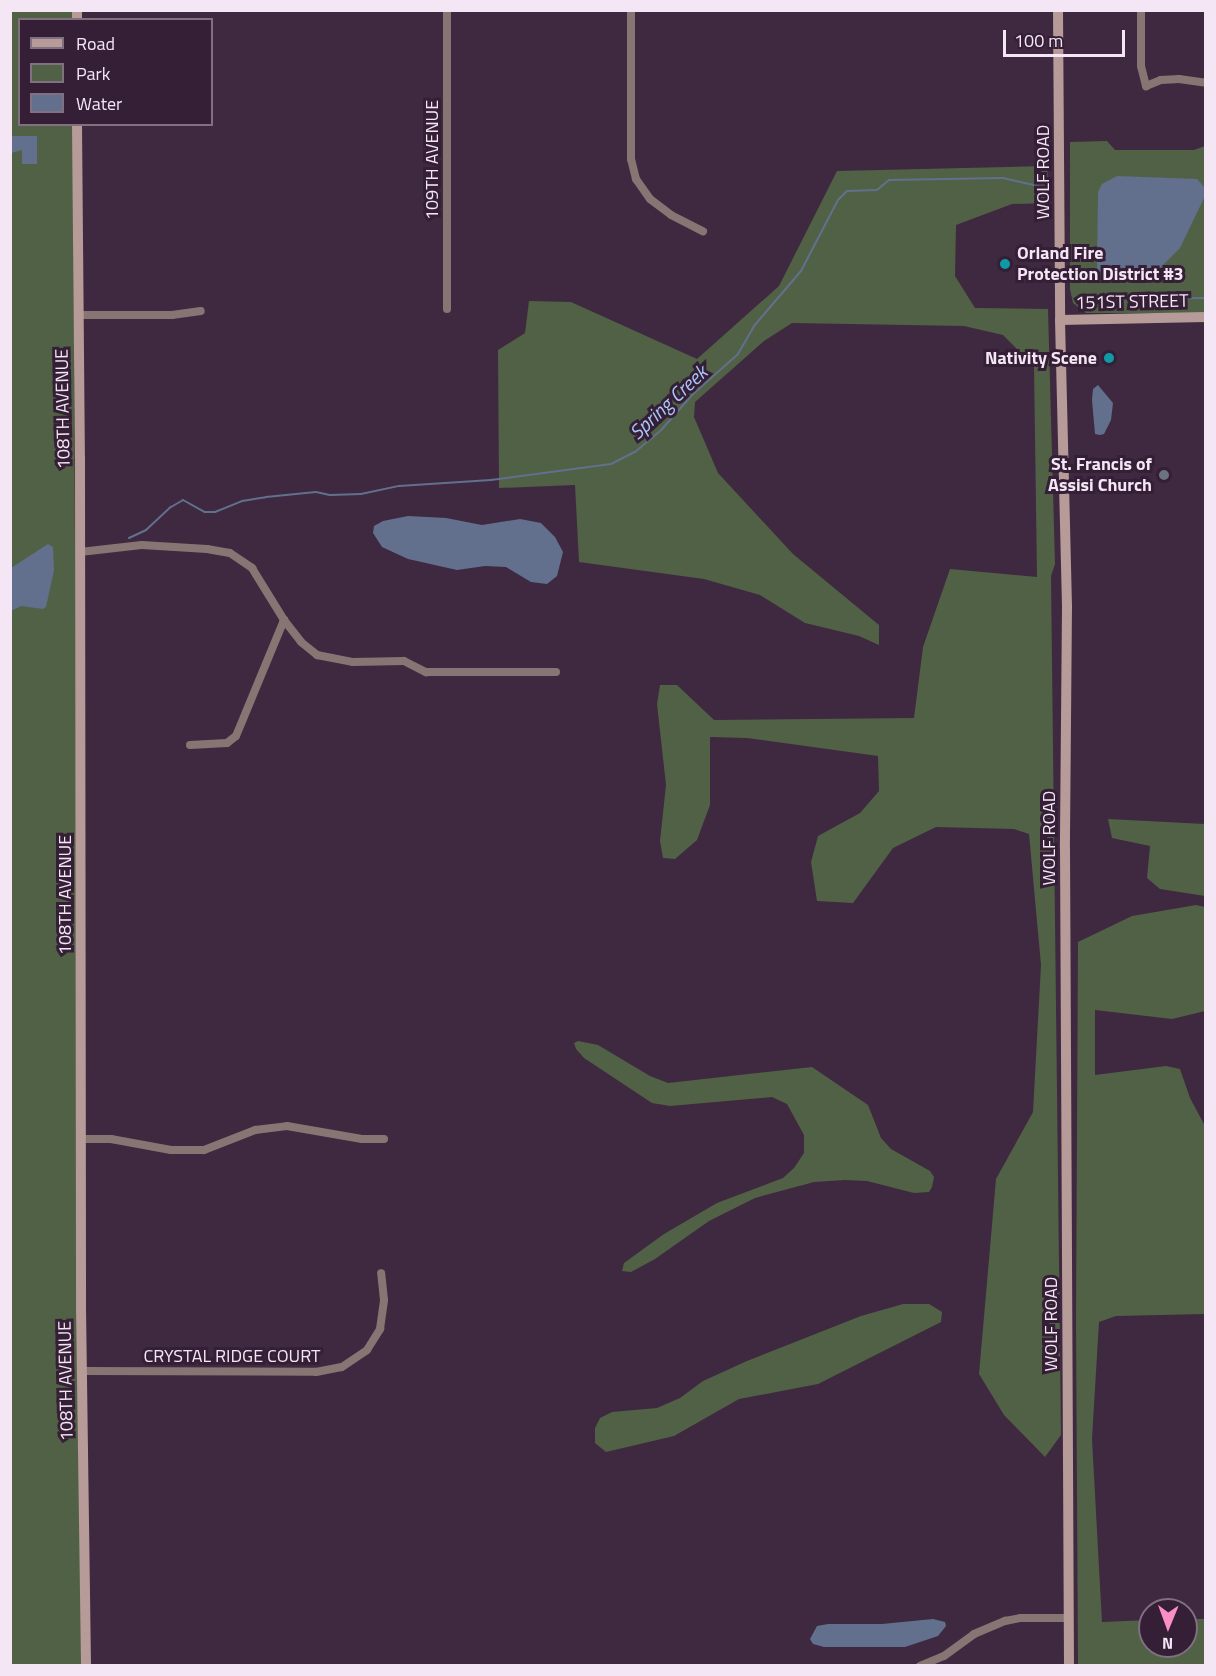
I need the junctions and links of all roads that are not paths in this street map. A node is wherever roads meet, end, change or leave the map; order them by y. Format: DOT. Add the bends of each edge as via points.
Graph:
graph roads {
  1 [pos="447,10"];
  2 [pos="631,10"];
  3 [pos="1058,10"];
  4 [pos="1141,10"];
  5 [pos="1206,82"];
  6 [pos="77,126"];
  7 [pos="702,231"];
  8 [pos="447,309"];
  9 [pos="201,311"];
  10 [pos="78,315"];
  11 [pos="1206,317"];
  12 [pos="1060,320"];
  13 [pos="80,552"];
  14 [pos="284,620"];
  15 [pos="556,672"];
  16 [pos="190,745"];
  17 [pos="80,1139"];
  18 [pos="384,1139"];
  19 [pos="381,1273"];
  20 [pos="82,1371"];
  21 [pos="1068,1618"];
  22 [pos="86,1665"];
  23 [pos="920,1665"];
  24 [pos="1069,1665"];
  1 -- 8 [label="street, 109TH AVENUE"];
  2 -- 7 [label="street" via="631,159 636,178 650,199"];
  3 -- 12 [label="street, WOLF ROAD"];
  4 -- 5 [label="street" via="1141,66 1146,86 1161,80"];
  6 -- 10 [label="street, 108TH AVENUE"];
  9 -- 10 [label="street" via="172,315"];
  10 -- 13 [label="street, 108TH AVENUE"];
  11 -- 12 [label="street, 151ST STREET"];
  12 -- 21 [label="street, WOLF ROAD" via="1067,598"];
  13 -- 14 [label="street" via="142,545 230,553 252,568"];
  13 -- 17 [label="street, 108TH AVENUE"];
  14 -- 15 [label="street" via="317,655 353,662 404,661 426,672"];
  14 -- 16 [label="street" via="236,736 227,743"];
  17 -- 18 [label="street" via="204,1150 255,1130 287,1126"];
  17 -- 20 [label="street, 108TH AVENUE"];
  19 -- 20 [label="street, CRYSTAL RIDGE COURT" via="384,1300 380,1329 367,1350 342,1367 316,1372"];
  20 -- 22 [label="street, 108TH AVENUE"];
  21 -- 23 [label="street" via="1005,1621 980,1631 944,1656"];
  21 -- 24 [label="street, WOLF ROAD"];
}
